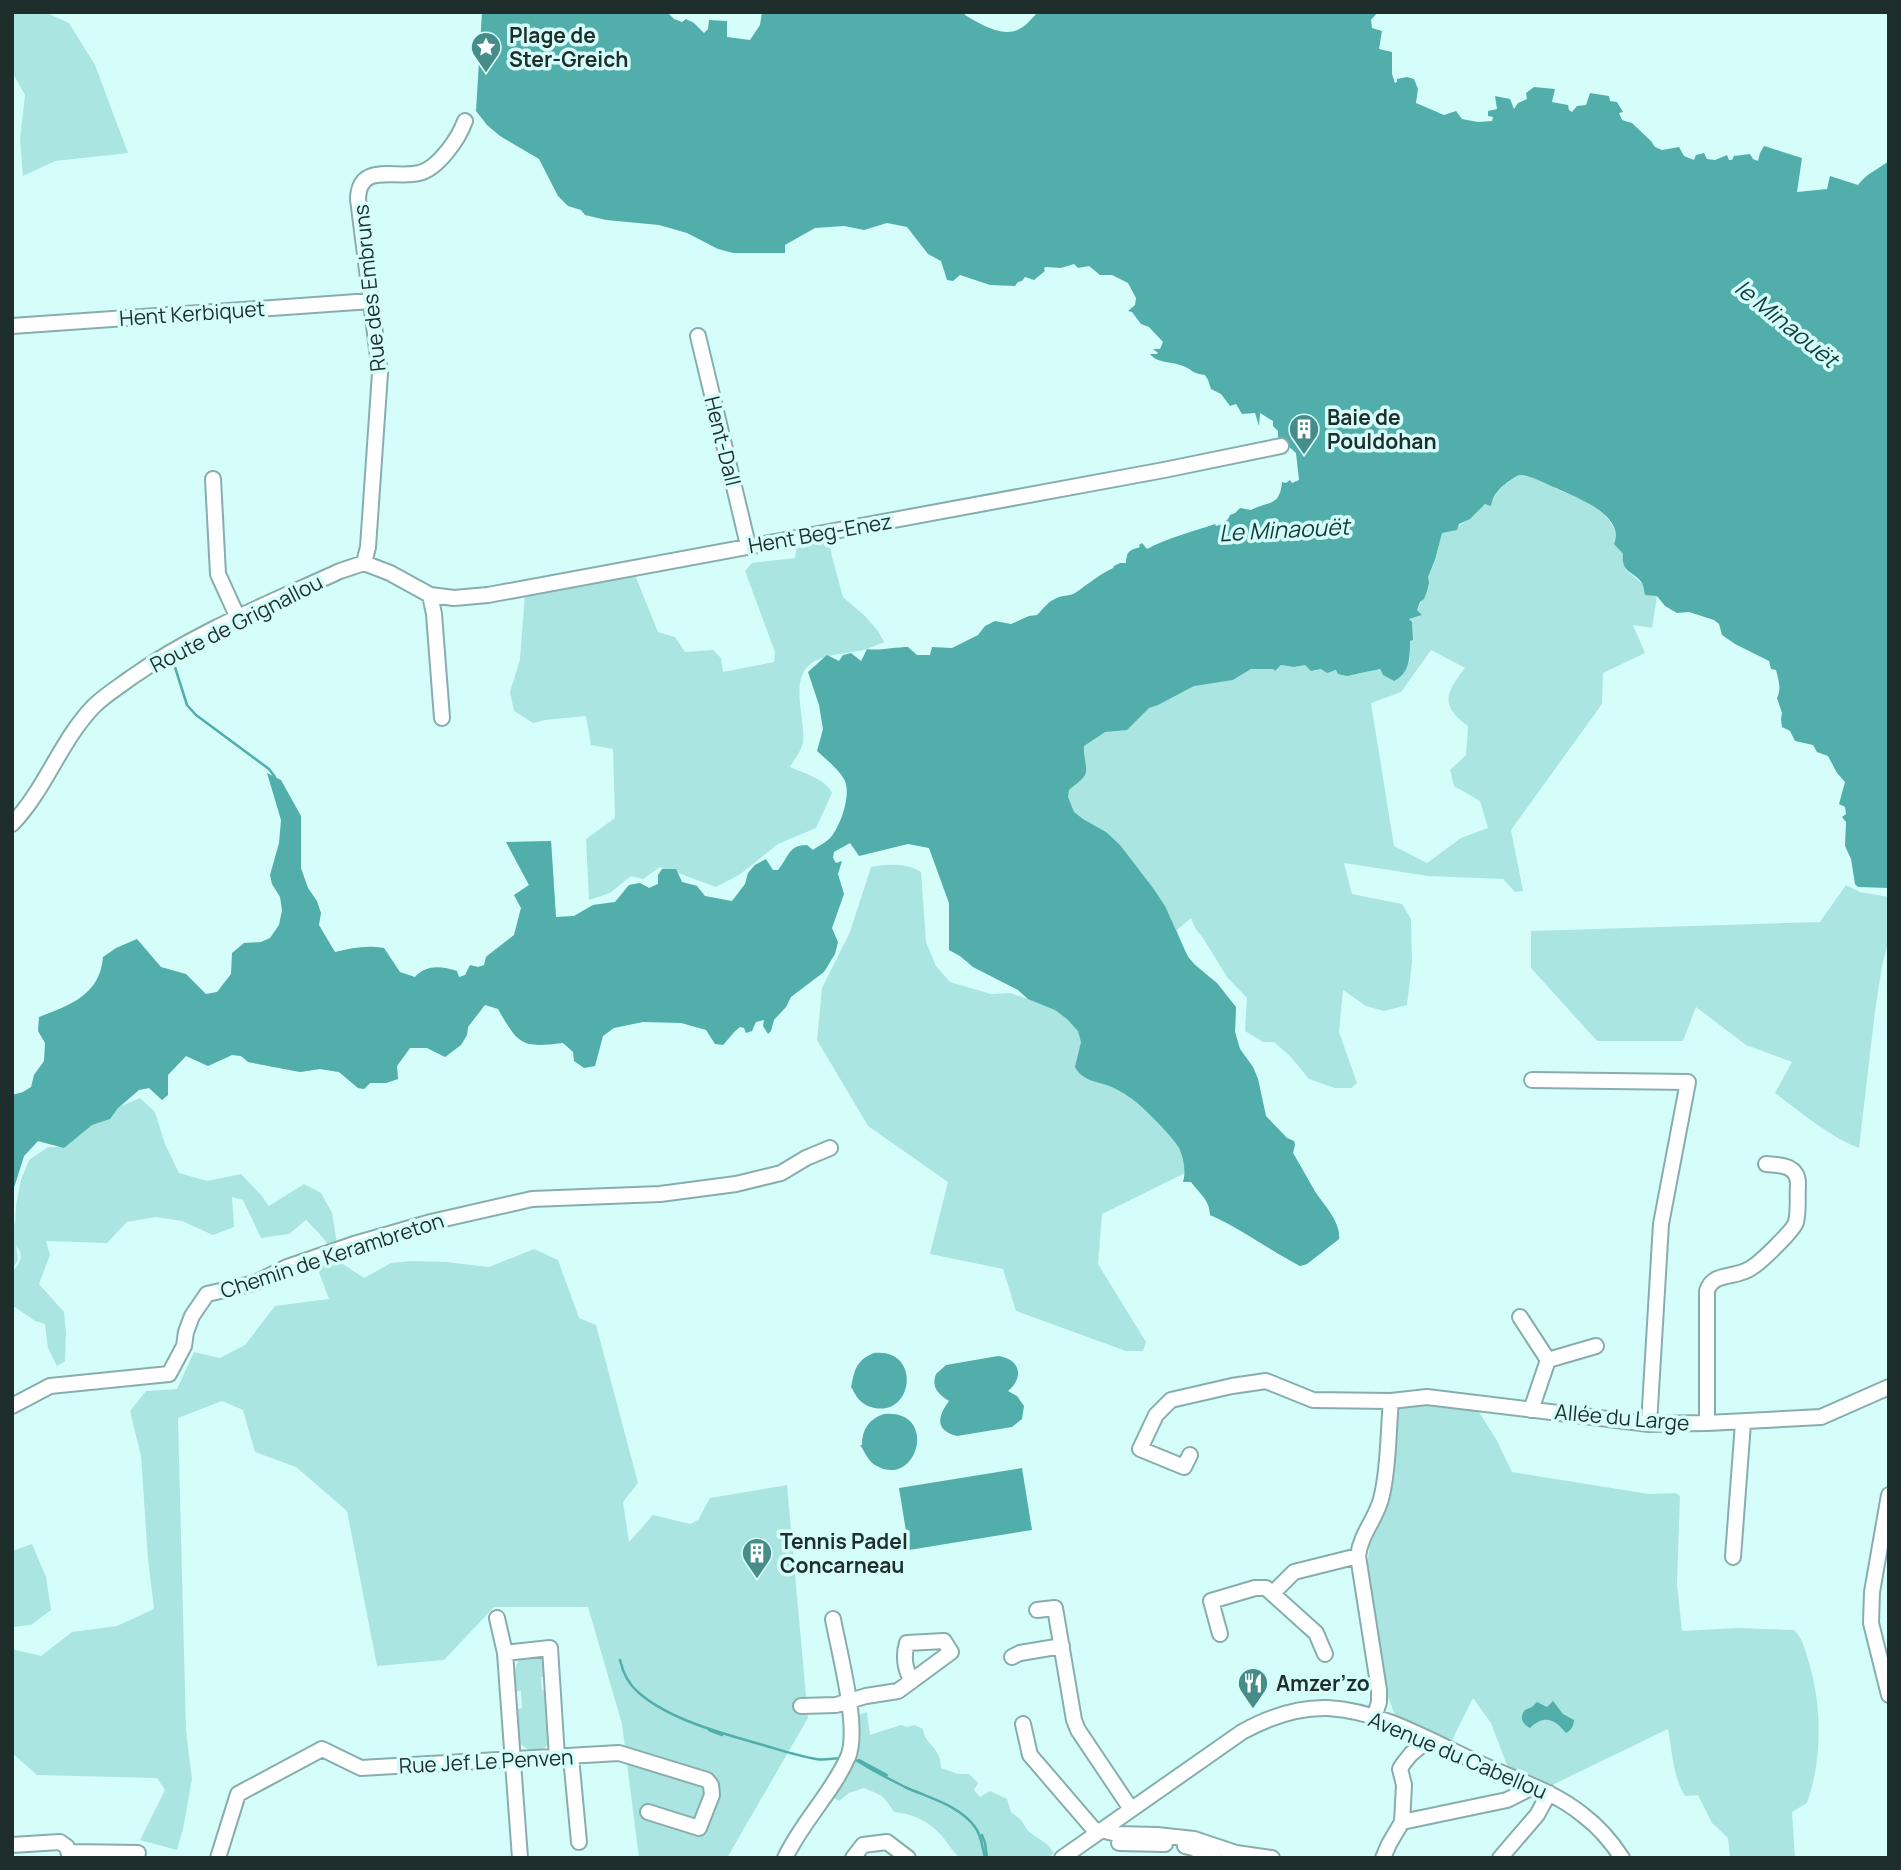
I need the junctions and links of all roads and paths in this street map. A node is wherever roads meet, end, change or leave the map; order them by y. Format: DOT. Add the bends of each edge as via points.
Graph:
graph roads {
  1 [pos="465,121"];
  2 [pos="371,301"];
  3 [pos="12,326"];
  4 [pos="698,336"];
  5 [pos="1282,446"];
  6 [pos="213,479"];
  7 [pos="748,545"];
  8 [pos="364,563"];
  9 [pos="430,595"];
  10 [pos="238,618"];
  11 [pos="442,718"];
  12 [pos="12,824"];
  13 [pos="1532,1080"];
  14 [pos="830,1148"];
  15 [pos="1766,1164"];
  16 [pos="1520,1317"];
  17 [pos="1596,1346"];
  18 [pos="1548,1360"];
  19 [pos="1889,1387"];
  20 [pos="1391,1401"];
  21 [pos="12,1406"];
  22 [pos="1531,1409"];
  23 [pos="1707,1423"];
  24 [pos="1743,1423"];
  25 [pos="1648,1424"];
  26 [pos="1190,1455"];
  27 [pos="1889,1495"];
  28 [pos="1358,1556"];
  29 [pos="1733,1557"];
  30 [pos="1273,1593"];
  31 [pos="1037,1611"];
  32 [pos="497,1618"];
  33 [pos="834,1619"];
  34 [pos="1220,1634"];
  35 [pos="1062,1646"];
  36 [pos="505,1653"];
  37 [pos="1325,1654"];
  38 [pos="1012,1657"];
  39 [pos="1885,1662"];
  40 [pos="912,1681"];
  41 [pos="1889,1695"];
  42 [pos="849,1701"];
  43 [pos="801,1706"];
  44 [pos="1374,1717"];
  45 [pos="1023,1724"];
  46 [pos="1429,1739"];
  47 [pos="564,1757"];
  48 [pos="514,1760"];
  49 [pos="1533,1787"];
  50 [pos="1549,1793"];
  51 [pos="1131,1809"];
  52 [pos="649,1812"];
  53 [pos="1402,1822"];
  54 [pos="1099,1832"];
  55 [pos="579,1842"];
  56 [pos="12,1845"];
  57 [pos="138,1853"];
  58 [pos="70,1855"];
  59 [pos="1256,1857"];
  60 [pos="218,1858"];
  61 [pos="520,1858"];
  62 [pos="785,1858"];
  63 [pos="853,1858"];
  64 [pos="908,1858"];
  65 [pos="1062,1858"];
  66 [pos="1214,1858"];
  67 [pos="1272,1858"];
  68 [pos="1383,1858"];
  69 [pos="1500,1858"];
  70 [pos="1622,1858"];
  1 -- 2 [label="street, Rue des Embruns" via="430,168 366,177 360,184"];
  2 -- 3 [label="street, Hent Kerbiquet"];
  2 -- 8 [label="street, Rue des Embruns" via="380,373"];
  4 -- 7 [label="street, Hent-Dall"];
  5 -- 7 [label="street, Hent Beg-Enez"];
  6 -- 10 [label="street" via="218,574"];
  7 -- 9 [label="street, Hent Beg-Enez" via="488,594"];
  8 -- 9 [label="street, Hent Beg-Enez"];
  8 -- 10 [label="street, Route de Grignallou"];
  9 -- 11 [label="street"];
  10 -- 12 [label="street, Route de Grignallou" via="156,660 94,705"];
  13 -- 25 [label="street" via="1688,1083 1661,1224"];
  14 -- 21 [label="street, Chemin de Kerambreton" via="781,1173 736,1184 660,1194 532,1199 354,1244 286,1267 255,1283 207,1294 192,1316 184,1346 169,1374 50,1386"];
  15 -- 23 [label="street" via="1785,1165 1798,1178 1796,1221 1753,1268 1709,1284"];
  16 -- 18 [label="street"];
  17 -- 18 [label="street"];
  18 -- 22 [label="street"];
  19 -- 24 [label="street, Allée du Large" via="1821,1418"];
  20 -- 22 [label="street, Allée du Large" via="1427,1397"];
  20 -- 26 [label="street, Allée du Large" via="1313,1400 1266,1381 1171,1401 1156,1415 1140,1448 1184,1467"];
  20 -- 28 [label="street" via="1382,1497 1362,1536"];
  22 -- 25 [label="street, Allée du Large"];
  23 -- 24 [label="street, Allée du Large"];
  23 -- 25 [label="street, Allée du Large"];
  24 -- 29 [label="street"];
  27 -- 39 [label="street" via="1871,1623"];
  28 -- 30 [label="street" via="1294,1572"];
  28 -- 44 [label="street" via="1379,1690"];
  30 -- 34 [label="street" via="1255,1588 1211,1601"];
  30 -- 37 [label="street" via="1316,1633"];
  31 -- 35 [label="street" via="1055,1608"];
  32 -- 36 [label="street"];
  33 -- 42 [label="street"];
  35 -- 38 [label="street"];
  35 -- 51 [label="street" via="1078,1730"];
  36 -- 47 [label="street" via="550,1648"];
  36 -- 48 [label="street"];
  39 -- 41 [label="street"];
  40 -- 42 [label="street" via="898,1691"];
  42 -- 43 [label="street"];
  42 -- 62 [label="street" via="852,1743 847,1760"];
  44 -- 46 [label="street, Avenue du Cabellou"];
  44 -- 51 [label="street, Avenue du Cabellou" via="1313,1708 1274,1716 1224,1743"];
  45 -- 54 [label="street" via="1030,1755"];
  46 -- 49 [label="street, Avenue du Cabellou"];
  46 -- 53 [label="street" via="1400,1769"];
  47 -- 48 [label="street, Rue Jef Le Penven"];
  47 -- 52 [label="street, Rue Jef Le Penven" via="619,1754 711,1785 712,1795 699,1828"];
  47 -- 55 [label="street"];
  48 -- 60 [label="street, Rue Jef Le Penven" via="361,1768 323,1749 238,1794"];
  48 -- 61 [label="street"];
  49 -- 50 [label="street, Avenue du Cabellou"];
  49 -- 53 [label="street" via="1507,1800"];
  50 -- 69 [label="street" via="1537,1815"];
  50 -- 70 [label="street, Avenue du Cabellou" via="1607,1836"];
  51 -- 54 [label="street, Avenue du Cabellou"];
  53 -- 68 [label="street"];
  54 -- 59 [label="street" via="1194,1839"];
  54 -- 65 [label="street, Avenue du Cabellou"];
  54 -- 66 [label="street" via="1114,1842 1172,1844"];
  56 -- 58 [label="street" via="60,1842"];
  57 -- 58 [label="street"];
  59 -- 67 [label="street"];
  63 -- 64 [label="street" via="863,1845 887,1842"];
}
